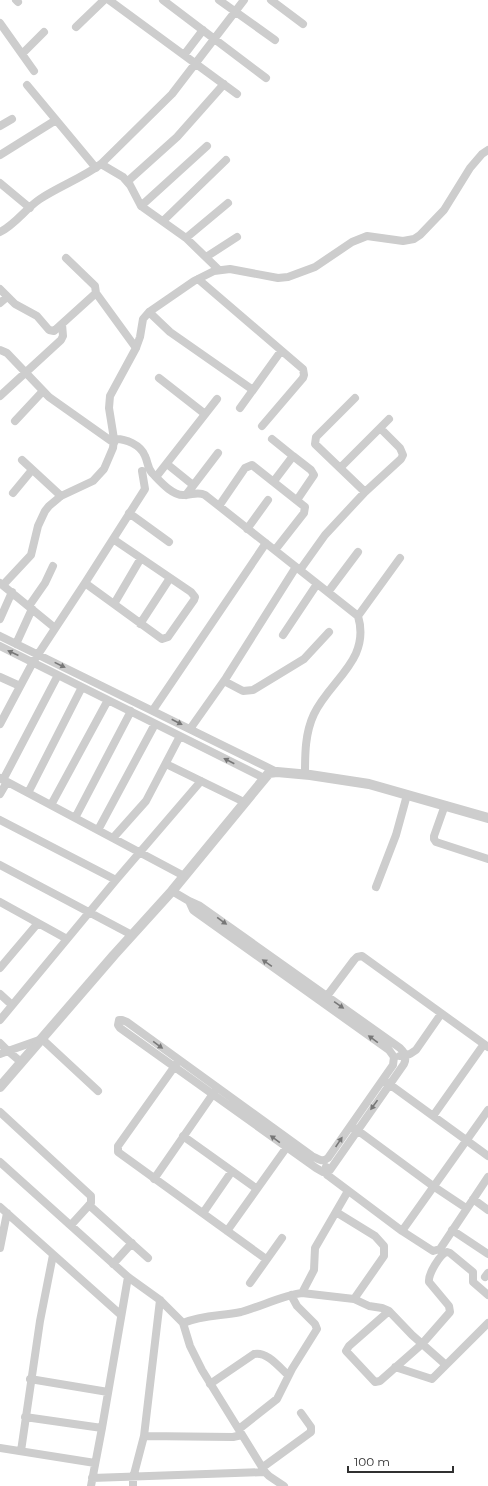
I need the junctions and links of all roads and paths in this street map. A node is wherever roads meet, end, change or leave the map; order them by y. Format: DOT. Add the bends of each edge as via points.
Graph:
graph roads {
  1 [pos="104,0"];
  2 [pos="108,0"];
  3 [pos="163,0"];
  4 [pos="219,0"];
  5 [pos="244,0"];
  6 [pos="271,0"];
  7 [pos="235,12"];
  8 [pos="0,23"];
  9 [pos="303,24"];
  10 [pos="76,27"];
  11 [pos="202,30"];
  12 [pos="44,32"];
  13 [pos="215,39"];
  14 [pos="275,40"];
  15 [pos="22,54"];
  16 [pos="184,55"];
  17 [pos="196,64"];
  18 [pos="34,70"];
  19 [pos="266,78"];
  20 [pos="224,84"];
  21 [pos="27,85"];
  22 [pos="237,94"];
  23 [pos="12,119"];
  24 [pos="56,120"];
  25 [pos="0,126"];
  26 [pos="207,146"];
  27 [pos="488,150"];
  28 [pos="0,155"];
  29 [pos="226,160"];
  30 [pos="98,166"];
  31 [pos="128,181"];
  32 [pos="0,183"];
  33 [pos="228,203"];
  34 [pos="141,206"];
  35 [pos="30,208"];
  36 [pos="162,221"];
  37 [pos="0,232"];
  38 [pos="237,236"];
  39 [pos="186,238"];
  40 [pos="206,257"];
  41 [pos="66,258"];
  42 [pos="219,270"];
  43 [pos="198,279"];
  44 [pos="0,289"];
  45 [pos="96,293"];
  46 [pos="7,297"];
  47 [pos="0,302"];
  48 [pos="149,312"];
  49 [pos="62,324"];
  50 [pos="136,348"];
  51 [pos="0,350"];
  52 [pos="281,351"];
  53 [pos="25,372"];
  54 [pos="158,378"];
  55 [pos="253,390"];
  56 [pos="43,391"];
  57 [pos="0,396"];
  58 [pos="355,398"];
  59 [pos="217,399"];
  60 [pos="240,408"];
  61 [pos="205,414"];
  62 [pos="389,419"];
  63 [pos="15,422"];
  64 [pos="262,426"];
  65 [pos="380,428"];
  66 [pos="272,439"];
  67 [pos="114,441"];
  68 [pos="218,453"];
  69 [pos="293,456"];
  70 [pos="22,460"];
  71 [pos="167,464"];
  72 [pos="340,468"];
  73 [pos="32,470"];
  74 [pos="142,471"];
  75 [pos="156,477"];
  76 [pos="274,481"];
  77 [pos="193,485"];
  78 [pos="365,492"];
  79 [pos="13,493"];
  80 [pos="186,495"];
  81 [pos="61,496"];
  82 [pos="268,500"];
  83 [pos="297,500"];
  84 [pos="219,506"];
  85 [pos="129,513"];
  86 [pos="248,528"];
  87 [pos="113,539"];
  88 [pos="169,542"];
  89 [pos="266,543"];
  90 [pos="275,550"];
  91 [pos="358,552"];
  92 [pos="141,558"];
  93 [pos="400,558"];
  94 [pos="53,566"];
  95 [pos="298,569"];
  96 [pos="170,578"];
  97 [pos="85,583"];
  98 [pos="2,584"];
  99 [pos="317,584"];
  100 [pos="12,592"];
  101 [pos="328,592"];
  102 [pos="114,604"];
  103 [pos="30,607"];
  104 [pos="358,616"];
  105 [pos="0,619"];
  106 [pos="140,624"];
  107 [pos="55,628"];
  108 [pos="329,632"];
  109 [pos="0,636"];
  110 [pos="283,636"];
  111 [pos="16,644"];
  112 [pos="0,646"];
  113 [pos="38,654"];
  114 [pos="33,662"];
  115 [pos="58,675"];
  116 [pos="0,677"];
  117 [pos="224,681"];
  118 [pos="20,686"];
  119 [pos="82,687"];
  120 [pos="108,700"];
  121 [pos="153,710"];
  122 [pos="131,712"];
  123 [pos="0,724"];
  124 [pos="155,724"];
  125 [pos="190,729"];
  126 [pos="180,736"];
  127 [pos="166,764"];
  128 [pos="277,772"];
  129 [pos="305,774"];
  130 [pos="264,778"];
  131 [pos="3,780"];
  132 [pos="201,781"];
  133 [pos="28,793"];
  134 [pos="0,794"];
  135 [pos="406,795"];
  136 [pos="244,802"];
  137 [pos="51,805"];
  138 [pos="445,805"];
  139 [pos="75,818"];
  140 [pos="488,818"];
  141 [pos="0,820"];
  142 [pos="98,830"];
  143 [pos="113,838"];
  144 [pos="139,852"];
  145 [pos="488,859"];
  146 [pos="0,865"];
  147 [pos="184,876"];
  148 [pos="116,880"];
  149 [pos="376,888"];
  150 [pos="172,891"];
  151 [pos="0,902"];
  152 [pos="89,912"];
  153 [pos="38,923"];
  154 [pos="132,935"];
  155 [pos="67,939"];
  156 [pos="0,968"];
  157 [pos="0,994"];
  158 [pos="324,999"];
  159 [pos="12,1005"];
  160 [pos="441,1014"];
  161 [pos="0,1020"];
  162 [pos="42,1038"];
  163 [pos="0,1043"];
  164 [pos="486,1046"];
  165 [pos="8,1051"];
  166 [pos="0,1054"];
  167 [pos="405,1055"];
  168 [pos="394,1057"];
  169 [pos="180,1060"];
  170 [pos="21,1062"];
  171 [pos="174,1067"];
  172 [pos="386,1082"];
  173 [pos="0,1087"];
  174 [pos="98,1091"];
  175 [pos="215,1091"];
  176 [pos="488,1110"];
  177 [pos="0,1112"];
  178 [pos="433,1116"];
  179 [pos="353,1128"];
  180 [pos="184,1136"];
  181 [pos="466,1140"];
  182 [pos="289,1144"];
  183 [pos="488,1156"];
  184 [pos="325,1161"];
  185 [pos="0,1162"];
  186 [pos="232,1171"];
  187 [pos="326,1171"];
  188 [pos="488,1177"];
  189 [pos="154,1179"];
  190 [pos="433,1186"];
  191 [pos="257,1189"];
  192 [pos="348,1191"];
  193 [pos="473,1199"];
  194 [pos="89,1205"];
  195 [pos="466,1208"];
  196 [pos="3,1210"];
  197 [pos="488,1210"];
  198 [pos="336,1212"];
  199 [pos="203,1213"];
  200 [pos="72,1225"];
  201 [pos="452,1230"];
  202 [pos="227,1231"];
  203 [pos="402,1231"];
  204 [pos="282,1238"];
  205 [pos="132,1243"];
  206 [pos="0,1248"];
  207 [pos="488,1254"];
  208 [pos="53,1255"];
  209 [pos="148,1258"];
  210 [pos="266,1259"];
  211 [pos="113,1264"];
  212 [pos="128,1277"];
  213 [pos="250,1283"];
  214 [pos="302,1293"];
  215 [pos="488,1294"];
  216 [pos="291,1295"];
  217 [pos="354,1299"];
  218 [pos="160,1300"];
  219 [pos="389,1311"];
  220 [pos="121,1315"];
  221 [pos="488,1322"];
  222 [pos="183,1323"];
  223 [pos="422,1344"];
  224 [pos="446,1365"];
  225 [pos="396,1367"];
  226 [pos="288,1375"];
  227 [pos="30,1379"];
  228 [pos="210,1384"];
  229 [pos="108,1392"];
  230 [pos="300,1413"];
  231 [pos="25,1417"];
  232 [pos="102,1428"];
  233 [pos="240,1432"];
  234 [pos="144,1436"];
  235 [pos="0,1448"];
  236 [pos="21,1451"];
  237 [pos="95,1463"];
  238 [pos="264,1470"];
  239 [pos="92,1482"];
  240 [pos="133,1482"];
  241 [pos="280,1485"];
  1 -- 10 [label="street"];
  2 -- 16 [label="street"];
  3 -- 11 [label="street"];
  4 -- 7 [label="street"];
  5 -- 7 [label="street"];
  6 -- 9 [label="street"];
  7 -- 13 [label="street"];
  7 -- 14 [label="street"];
  8 -- 15 [label="street"];
  11 -- 13 [label="street"];
  11 -- 16 [label="street"];
  12 -- 15 [label="street"];
  13 -- 17 [label="street"];
  13 -- 19 [label="street"];
  15 -- 18 [label="street"];
  16 -- 17 [label="street"];
  17 -- 20 [label="street"];
  17 -- 30 [label="street" via="172,94"];
  20 -- 22 [label="street"];
  20 -- 31 [label="street" via="177,137"];
  21 -- 24 [label="street"];
  23 -- 25 [label="street"];
  24 -- 28 [label="street"];
  24 -- 30 [label="street"];
  26 -- 34 [label="street"];
  27 -- 42 [label="street" via="470,168 444,210 414,239 403,241 367,236 352,242 315,267 288,278 230,269"];
  29 -- 36 [label="street"];
  30 -- 31 [label="street" via="117,172"];
  30 -- 35 [label="street"];
  31 -- 34 [label="street"];
  32 -- 35 [label="street"];
  33 -- 39 [label="street"];
  34 -- 36 [label="street"];
  35 -- 37 [label="street" via="11,226"];
  36 -- 39 [label="street"];
  38 -- 40 [label="street"];
  39 -- 40 [label="street"];
  40 -- 42 [label="street"];
  41 -- 45 [label="street" via="95,286"];
  42 -- 43 [label="street"];
  43 -- 48 [label="street"];
  43 -- 52 [label="street"];
  44 -- 46 [label="street"];
  45 -- 49 [label="street"];
  45 -- 50 [label="street"];
  46 -- 47 [label="street"];
  46 -- 49 [label="street" via="37,316 49,330 54,331"];
  48 -- 50 [label="street" via="143,319"];
  48 -- 55 [label="street" via="170,332"];
  49 -- 53 [label="street" via="61,340"];
  50 -- 67 [label="street" via="110,396 109,408"];
  51 -- 53 [label="street" via="7,353"];
  52 -- 55 [label="street"];
  52 -- 64 [label="street" via="303,369 304,375"];
  53 -- 56 [label="street"];
  53 -- 57 [label="street"];
  54 -- 61 [label="street"];
  55 -- 60 [label="street"];
  56 -- 63 [label="street"];
  56 -- 67 [label="street"];
  58 -- 72 [label="street" via="315,440 316,447"];
  59 -- 61 [label="street"];
  61 -- 71 [label="street"];
  62 -- 65 [label="street"];
  65 -- 72 [label="street"];
  65 -- 78 [label="street" via="400,448 403,455"];
  66 -- 69 [label="street"];
  67 -- 75 [label="street" via="124,440 138,447 145,455 148,469"];
  67 -- 81 [label="street" via="108,463 99,476 85,486"];
  68 -- 77 [label="street"];
  69 -- 76 [label="street"];
  69 -- 83 [label="street" via="314,475"];
  70 -- 73 [label="street"];
  71 -- 75 [label="street"];
  71 -- 77 [label="street"];
  72 -- 78 [label="street"];
  73 -- 79 [label="street"];
  73 -- 81 [label="street"];
  74 -- 85 [label="street" via="145,489"];
  75 -- 80 [label="street" via="178,495"];
  76 -- 83 [label="street"];
  76 -- 84 [label="street" via="256,467 249,466"];
  77 -- 80 [label="street"];
  78 -- 95 [label="street"];
  80 -- 84 [label="street" via="201,493"];
  81 -- 98 [label="street" via="45,511 36,532 31,555"];
  82 -- 86 [label="street"];
  83 -- 90 [label="street" via="305,507 304,513"];
  84 -- 86 [label="street"];
  85 -- 87 [label="street"];
  85 -- 88 [label="street"];
  86 -- 89 [label="street"];
  87 -- 92 [label="street"];
  87 -- 97 [label="street"];
  89 -- 90 [label="street"];
  89 -- 121 [label="street"];
  90 -- 95 [label="street"];
  91 -- 101 [label="street"];
  92 -- 96 [label="street"];
  92 -- 102 [label="street"];
  93 -- 104 [label="street"];
  94 -- 103 [label="street"];
  95 -- 99 [label="street"];
  95 -- 117 [label="street"];
  96 -- 106 [label="street"];
  96 -- 106 [label="street" via="194,594 194,600 168,638 158,637"];
  97 -- 102 [label="street"];
  97 -- 107 [label="street"];
  98 -- 100 [label="street"];
  99 -- 101 [label="street"];
  99 -- 110 [label="street"];
  100 -- 103 [label="street"];
  100 -- 105 [label="street"];
  101 -- 104 [label="street"];
  102 -- 106 [label="street"];
  103 -- 107 [label="street"];
  103 -- 111 [label="street"];
  104 -- 129 [label="street" via="361,634 355,658 313,716 307,736"];
  107 -- 113 [label="street"];
  108 -- 117 [label="street" via="304,659 253,690 243,691"];
  109 -- 111 [label="street"];
  111 -- 113 [label="street"];
  114 -- 112 [label="street, one-way"];
  113 -- 114 [label="street"];
  113 -- 121 [label="street, one-way"];
  114 -- 115 [label="street"];
  114 -- 118 [label="street"];
  115 -- 119 [label="street"];
  115 -- 131 [label="street"];
  116 -- 118 [label="street"];
  117 -- 125 [label="street"];
  118 -- 123 [label="street"];
  119 -- 120 [label="street"];
  119 -- 133 [label="street"];
  120 -- 122 [label="street"];
  120 -- 137 [label="street"];
  121 -- 125 [label="street, one-way"];
  122 -- 124 [label="street"];
  122 -- 139 [label="street"];
  124 -- 126 [label="street"];
  124 -- 142 [label="street"];
  125 -- 128 [label="street"];
  126 -- 127 [label="street"];
  130 -- 126 [label="street, one-way"];
  127 -- 132 [label="street"];
  127 -- 143 [label="street" via="146,800"];
  128 -- 129 [label="street"];
  128 -- 130 [label="street" via="269,773"];
  129 -- 135 [label="street" via="369,784"];
  130 -- 136 [label="street"];
  131 -- 133 [label="street"];
  131 -- 134 [label="street"];
  132 -- 136 [label="street"];
  132 -- 144 [label="street"];
  133 -- 137 [label="street"];
  135 -- 138 [label="street"];
  135 -- 149 [label="street" via="396,834"];
  136 -- 147 [label="street"];
  137 -- 139 [label="street"];
  138 -- 140 [label="street"];
  138 -- 145 [label="street" via="434,836 436,842"];
  139 -- 142 [label="street"];
  141 -- 148 [label="street"];
  142 -- 143 [label="street"];
  143 -- 144 [label="street"];
  144 -- 147 [label="street"];
  144 -- 148 [label="street"];
  146 -- 152 [label="street"];
  147 -- 150 [label="street"];
  148 -- 152 [label="street"];
  150 -- 154 [label="street"];
  150 -- 158 [label="street" via="200,906"];
  151 -- 153 [label="street"];
  152 -- 154 [label="street"];
  152 -- 155 [label="street"];
  153 -- 155 [label="street"];
  153 -- 156 [label="street"];
  154 -- 162 [label="street"];
  155 -- 159 [label="street"];
  157 -- 159 [label="street"];
  158 -- 160 [label="street" via="357,956 362,956"];
  158 -- 167 [label="street, one-way" via="400,1048"];
  168 -- 158 [label="street, one-way" via="389,1050"];
  159 -- 161 [label="street"];
  160 -- 164 [label="street"];
  160 -- 167 [label="street" via="416,1050"];
  162 -- 165 [label="street"];
  162 -- 170 [label="street"];
  162 -- 174 [label="street"];
  163 -- 165 [label="street"];
  164 -- 178 [label="street"];
  165 -- 166 [label="street"];
  165 -- 170 [label="street"];
  167 -- 168 [label="street"];
  167 -- 172 [label="street" via="404,1064"];
  168 -- 172 [label="street"];
  169 -- 171 [label="street"];
  171 -- 169 [label="street, one-way" via="120,1028 119,1020 127,1022"];
  169 -- 175 [label="street"];
  170 -- 173 [label="street"];
  171 -- 175 [label="street"];
  171 -- 189 [label="street" via="117,1148 120,1154"];
  172 -- 178 [label="street"];
  172 -- 179 [label="street"];
  175 -- 180 [label="street"];
  175 -- 182 [label="street"];
  176 -- 181 [label="street"];
  177 -- 194 [label="street" via="91,1196"];
  178 -- 181 [label="street"];
  184 -- 179 [label="street, one-way"];
  179 -- 187 [label="street" via="332,1168"];
  179 -- 190 [label="street"];
  180 -- 186 [label="street"];
  180 -- 189 [label="street"];
  181 -- 183 [label="street"];
  181 -- 190 [label="street"];
  182 -- 184 [label="street"];
  182 -- 187 [label="street" via="320,1170"];
  182 -- 191 [label="street"];
  184 -- 187 [label="street"];
  185 -- 200 [label="street"];
  186 -- 191 [label="street"];
  186 -- 199 [label="street"];
  187 -- 192 [label="street"];
  188 -- 193 [label="street"];
  189 -- 199 [label="street"];
  190 -- 195 [label="street"];
  190 -- 203 [label="street"];
  191 -- 202 [label="street"];
  192 -- 198 [label="street"];
  192 -- 203 [label="street"];
  193 -- 195 [label="street"];
  193 -- 197 [label="street"];
  194 -- 200 [label="street"];
  194 -- 205 [label="street"];
  195 -- 201 [label="street"];
  196 -- 206 [label="street"];
  196 -- 208 [label="street"];
  198 -- 214 [label="street" via="315,1248 314,1270"];
  198 -- 217 [label="street" via="376,1236 384,1246 384,1256"];
  199 -- 202 [label="street"];
  200 -- 211 [label="street"];
  201 -- 203 [label="street" via="440,1249 433,1251"];
  201 -- 207 [label="street"];
  202 -- 210 [label="street"];
  204 -- 210 [label="street"];
  205 -- 209 [label="street"];
  205 -- 211 [label="street"];
  208 -- 220 [label="street"];
  208 -- 227 [label="street"];
  210 -- 213 [label="street"];
  211 -- 212 [label="street"];
  212 -- 218 [label="street"];
  212 -- 220 [label="street"];
  214 -- 216 [label="street"];
  214 -- 217 [label="street"];
  215 -- 223 [label="street" via="473,1282 472,1270 450,1253 444,1253 430,1274 429,1282 449,1306 450,1312"];
  216 -- 222 [label="street" via="240,1312 193,1319"];
  216 -- 226 [label="street" via="317,1329"];
  217 -- 219 [label="street"];
  218 -- 222 [label="street"];
  218 -- 234 [label="street"];
  219 -- 223 [label="street"];
  219 -- 225 [label="street" via="346,1351 375,1382 380,1381"];
  220 -- 229 [label="street"];
  221 -- 224 [label="street"];
  222 -- 228 [label="street" via="190,1346"];
  223 -- 224 [label="street"];
  223 -- 225 [label="street"];
  224 -- 225 [label="street" via="432,1379"];
  226 -- 228 [label="street" via="264,1354 258,1353"];
  226 -- 233 [label="street" via="274,1402"];
  227 -- 229 [label="street"];
  227 -- 231 [label="street"];
  228 -- 233 [label="street"];
  229 -- 232 [label="street"];
  230 -- 238 [label="street" via="311,1426 311,1432"];
  231 -- 232 [label="street"];
  231 -- 236 [label="street"];
  232 -- 237 [label="street"];
  233 -- 234 [label="street" via="234,1437"];
  233 -- 238 [label="street"];
  234 -- 240 [label="street"];
  235 -- 236 [label="street"];
  236 -- 237 [label="street"];
  237 -- 239 [label="street"];
  238 -- 240 [label="street"];
  238 -- 241 [label="street"];
  239 -- 240 [label="street"];
}
